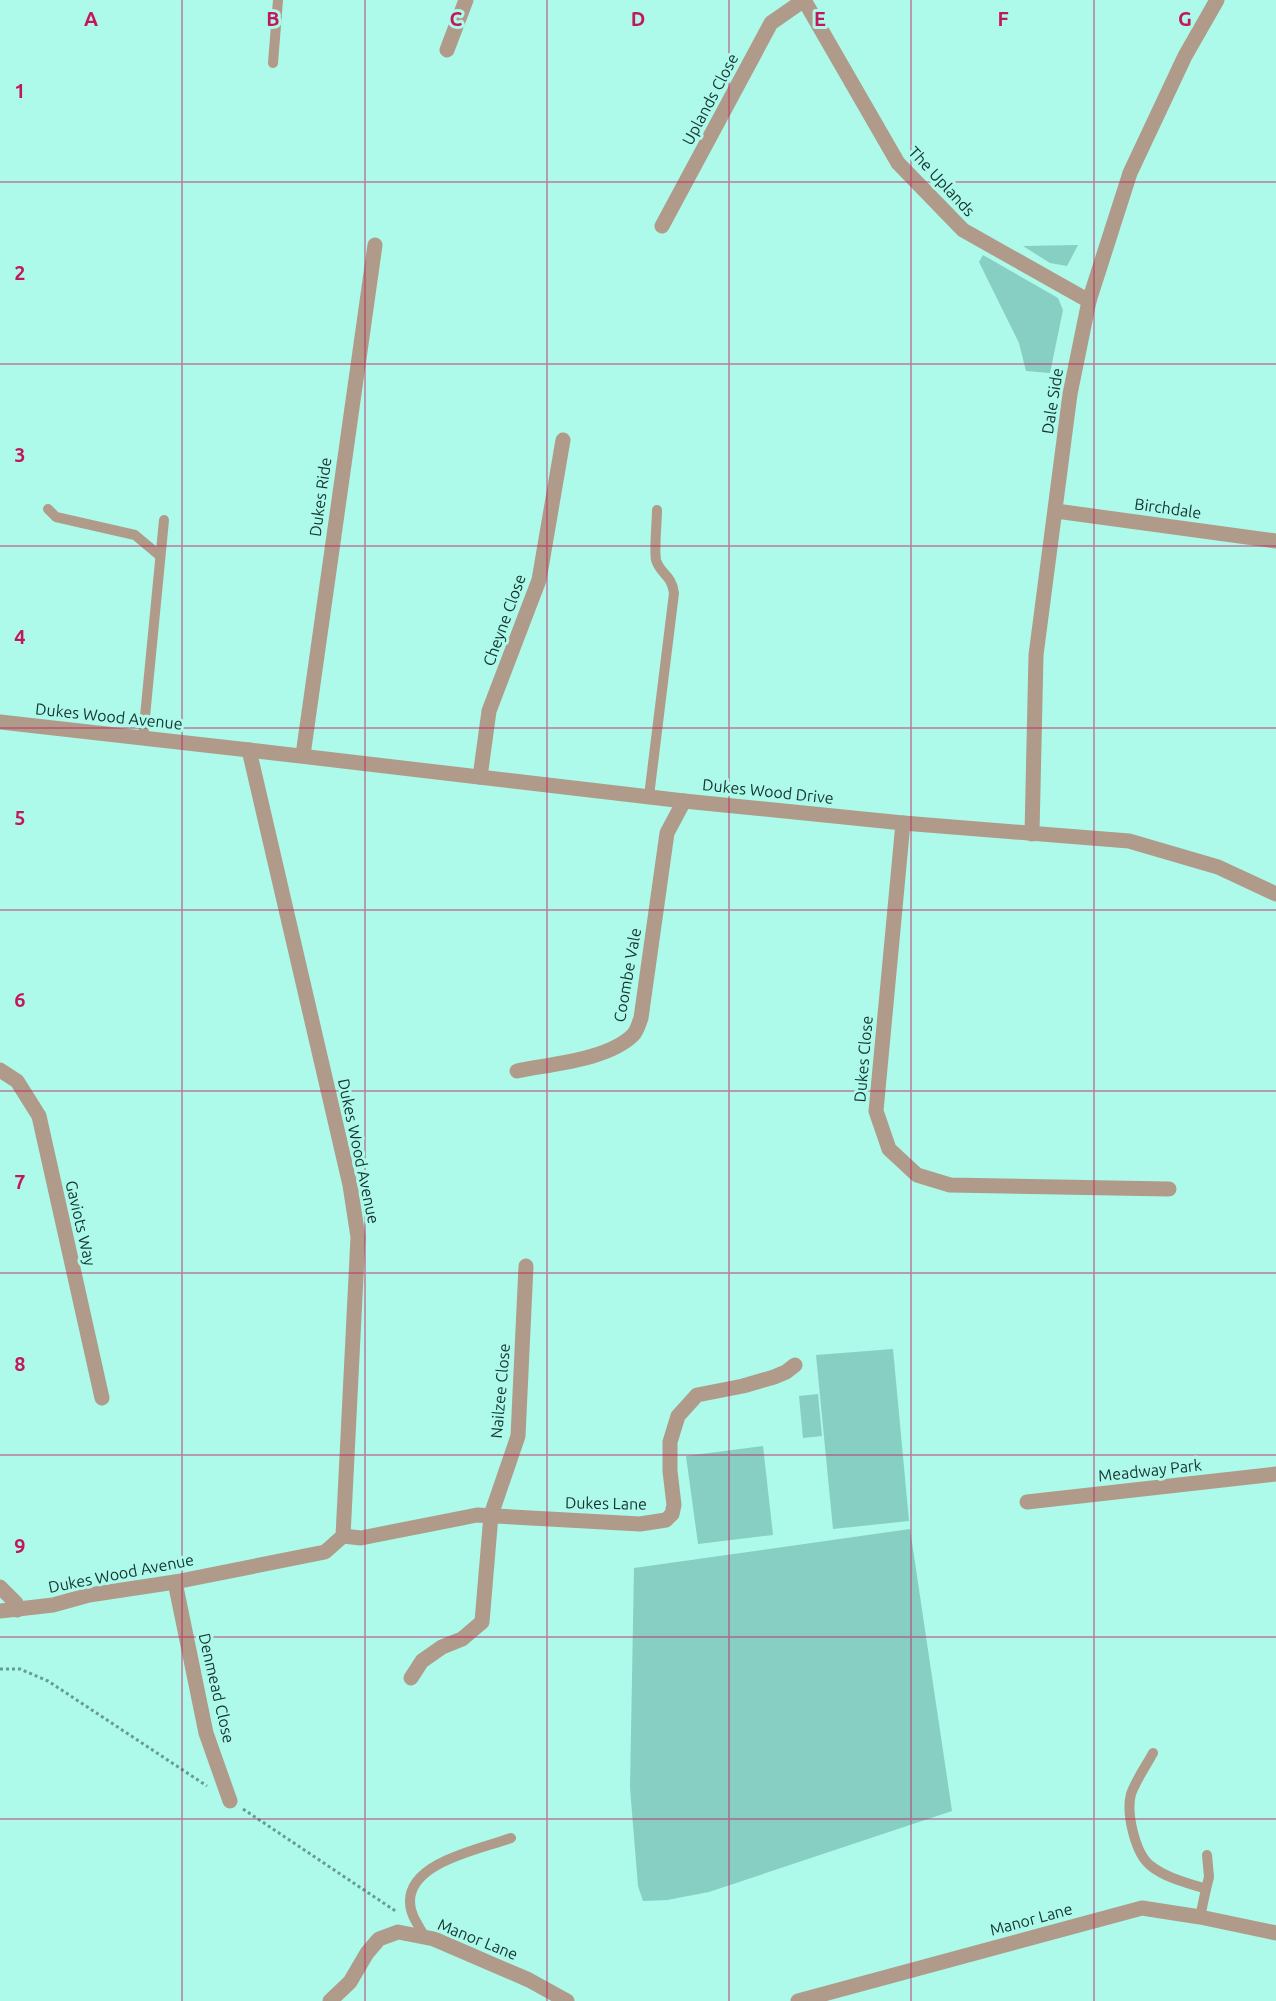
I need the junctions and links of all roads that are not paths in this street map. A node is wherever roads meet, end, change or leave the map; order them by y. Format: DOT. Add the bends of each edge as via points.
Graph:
graph roads {
  1 [pos="278,0"];
  2 [pos="466,0"];
  3 [pos="804,0"];
  4 [pos="1217,0"];
  5 [pos="447,50"];
  6 [pos="273,63"];
  7 [pos="662,226"];
  8 [pos="375,245"];
  9 [pos="1089,301"];
  10 [pos="563,440"];
  11 [pos="48,510"];
  12 [pos="657,510"];
  13 [pos="1056,511"];
  14 [pos="164,520"];
  15 [pos="1276,541"];
  16 [pos="160,556"];
  17 [pos="0,722"];
  18 [pos="143,737"];
  19 [pos="249,750"];
  20 [pos="303,755"];
  21 [pos="480,777"];
  22 [pos="649,796"];
  23 [pos="684,801"];
  24 [pos="903,823"];
  25 [pos="1032,834"];
  26 [pos="1276,894"];
  27 [pos="0,1070"];
  28 [pos="517,1071"];
  29 [pos="1169,1189"];
  30 [pos="526,1266"];
  31 [pos="795,1365"];
  32 [pos="102,1398"];
  33 [pos="1276,1474"];
  34 [pos="1027,1502"];
  35 [pos="491,1515"];
  36 [pos="343,1536"];
  37 [pos="175,1582"];
  38 [pos="0,1587"];
  39 [pos="17,1610"];
  40 [pos="0,1611"];
  41 [pos="411,1678"];
  42 [pos="1153,1753"];
  43 [pos="230,1801"];
  44 [pos="511,1838"];
  45 [pos="1207,1856"];
  46 [pos="1206,1890"];
  47 [pos="1200,1917"];
  48 [pos="1276,1933"];
  49 [pos="425,1937"];
  50 [pos="330,2001"];
  51 [pos="567,2001"];
  52 [pos="798,2001"];
  1 -- 6 [label="lane"];
  2 -- 5 [label="street"];
  3 -- 7 [label="street, Uplands Close" via="771,23"];
  3 -- 9 [label="street, The Uplands" via="898,163 963,230"];
  4 -- 9 [label="street, Dale Side" via="1185,56 1130,173"];
  8 -- 20 [label="street, Dukes Ride"];
  9 -- 13 [label="street, Dale Side" via="1070,394"];
  10 -- 21 [label="street, Cheyne Close" via="539,580 489,711"];
  11 -- 16 [label="lane" via="56,517 135,535"];
  12 -- 22 [label="lane" via="656,559 673,582 674,593"];
  13 -- 15 [label="street, Birchdale"];
  13 -- 25 [label="street, Dale Side" via="1036,655"];
  14 -- 16 [label="lane"];
  16 -- 18 [label="lane"];
  17 -- 18 [label="street, Dukes Wood Avenue"];
  18 -- 19 [label="street, Dukes Wood Avenue"];
  19 -- 20 [label="street, Dukes Wood Drive"];
  19 -- 36 [label="street, Dukes Wood Avenue" via="350,1185 358,1237"];
  20 -- 21 [label="street, Dukes Wood Drive"];
  21 -- 22 [label="street, Dukes Wood Drive"];
  22 -- 23 [label="street, Dukes Wood Drive"];
  23 -- 24 [label="street, Dukes Wood Drive"];
  23 -- 28 [label="street, Coombe Vale" via="667,833 641,1018 635,1034 601,1053"];
  24 -- 25 [label="street, Dukes Wood Drive"];
  24 -- 29 [label="street, Dukes Close" via="876,1111 889,1149 917,1175 950,1185"];
  25 -- 26 [label="street, Dukes Wood Drive" via="1130,841 1218,867"];
  27 -- 32 [label="street, Gaviots Way" via="16,1081 39,1116"];
  30 -- 35 [label="street, Nailzee Close" via="518,1436"];
  31 -- 35 [label="street, Dukes Lane" via="774,1377 697,1395 687,1405 670,1442 674,1505 666,1520 640,1524"];
  33 -- 34 [label="street, Meadway Park"];
  35 -- 36 [label="street, Dukes Lane" via="361,1538"];
  35 -- 41 [label="street, Nailzee Close" via="482,1622 462,1639 422,1661"];
  36 -- 37 [label="street, Dukes Wood Avenue" via="325,1552"];
  37 -- 39 [label="street, Dukes Wood Avenue"];
  37 -- 43 [label="street, Denmead Close" via="206,1732"];
  38 -- 39 [label="street" via="16,1603"];
  39 -- 40 [label="street, Dukes Wood Avenue"];
  42 -- 46 [label="lane" via="1130,1798 1140,1856 1163,1874"];
  44 -- 49 [label="lane" via="452,1859 417,1880 410,1903"];
  45 -- 46 [label="lane"];
  46 -- 47 [label="lane"];
  47 -- 48 [label="street, Manor Lane"];
  47 -- 52 [label="street, Manor Lane" via="1142,1908"];
  49 -- 50 [label="street, Manor Lane" via="398,1932 378,1939 350,1982"];
  49 -- 51 [label="street, Manor Lane" via="529,1980"];
}
